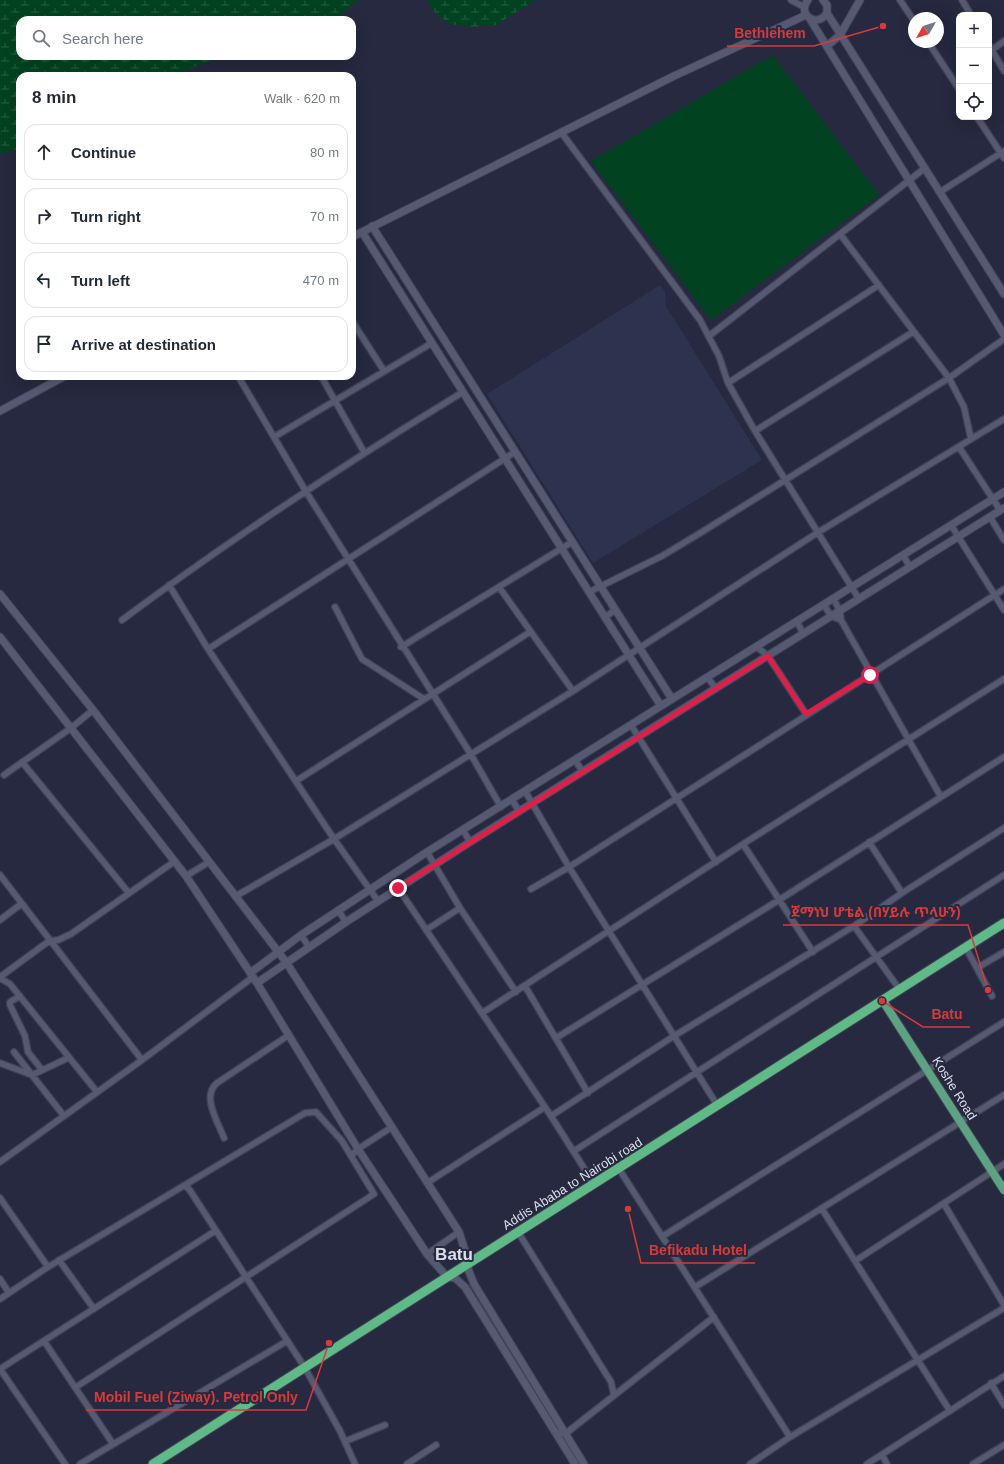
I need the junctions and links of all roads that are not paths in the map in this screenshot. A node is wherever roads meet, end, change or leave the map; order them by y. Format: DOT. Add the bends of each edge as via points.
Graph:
graph roads {
  1 [pos="791,0"];
  2 [pos="808,0"];
  3 [pos="823,0"];
  4 [pos="860,0"];
  5 [pos="900,0"];
  6 [pos="962,0"];
  7 [pos="804,7"];
  8 [pos="908,12"];
  9 [pos="969,12"];
  10 [pos="826,13"];
  11 [pos="808,17"];
  12 [pos="840,34"];
  13 [pos="1004,41"];
  14 [pos="827,46"];
  15 [pos="992,47"];
  16 [pos="932,48"];
  17 [pos="992,51"];
  18 [pos="1004,71"];
  19 [pos="956,84"];
  20 [pos="979,120"];
  21 [pos="562,132"];
  22 [pos="1003,154"];
  23 [pos="925,168"];
  24 [pos="909,180"];
  25 [pos="940,192"];
  26 [pos="372,226"];
  27 [pos="362,232"];
  28 [pos="356,234"];
  29 [pos="840,234"];
  30 [pos="879,285"];
  31 [pos="1004,294"];
  32 [pos="356,327"];
  33 [pos="913,332"];
  34 [pos="1004,335"];
  35 [pos="709,336"];
  36 [pos="1004,339"];
  37 [pos="432,343"];
  38 [pos="384,371"];
  39 [pos="949,378"];
  40 [pos="58,380"];
  41 [pos="240,380"];
  42 [pos="323,380"];
  43 [pos="728,383"];
  44 [pos="463,392"];
  45 [pos="336,401"];
  46 [pos="0,411"];
  47 [pos="1004,419"];
  48 [pos="755,431"];
  49 [pos="274,437"];
  50 [pos="971,439"];
  51 [pos="959,447"];
  52 [pos="364,452"];
  53 [pos="515,452"];
  54 [pos="504,458"];
  55 [pos="785,479"];
  56 [pos="305,490"];
  57 [pos="1004,492"];
  58 [pos="993,499"];
  59 [pos="1002,509"];
  60 [pos="990,517"];
  61 [pos="951,526"];
  62 [pos="817,533"];
  63 [pos="958,537"];
  64 [pos="1004,540"];
  65 [pos="572,542"];
  66 [pos="561,548"];
  67 [pos="903,555"];
  68 [pos="348,559"];
  69 [pos="910,567"];
  70 [pos="169,585"];
  71 [pos="601,587"];
  72 [pos="499,588"];
  73 [pos="853,588"];
  74 [pos="1004,589"];
  75 [pos="589,592"];
  76 [pos="0,594"];
  77 [pos="995,595"];
  78 [pos="859,598"];
  79 [pos="834,600"];
  80 [pos="824,605"];
  81 [pos="335,607"];
  82 [pos="616,610"];
  83 [pos="1004,610"];
  84 [pos="840,611"];
  85 [pos="832,616"];
  86 [pos="605,617"];
  87 [pos="122,620"];
  88 [pos="841,620"];
  89 [pos="797,622"];
  90 [pos="530,632"];
  91 [pos="804,633"];
  92 [pos="0,637"];
  93 [pos="401,647"];
  94 [pos="757,647"];
  95 [pos="639,648"];
  96 [pos="208,649"];
  97 [pos="628,655"];
  98 [pos="768,656"];
  99 [pos="870,675"];
  100 [pos="708,678"];
  101 [pos="1004,679"];
  102 [pos="716,689"];
  103 [pos="573,691"];
  104 [pos="433,694"];
  105 [pos="424,699"];
  106 [pos="672,700"];
  107 [pos="661,706"];
  108 [pos="93,710"];
  109 [pos="806,714"];
  110 [pos="631,726"];
  111 [pos="72,728"];
  112 [pos="638,738"];
  113 [pos="908,740"];
  114 [pos="470,753"];
  115 [pos="1004,757"];
  116 [pos="576,760"];
  117 [pos="22,762"];
  118 [pos="583,772"];
  119 [pos="4,775"];
  120 [pos="296,781"];
  121 [pos="526,791"];
  122 [pos="941,796"];
  123 [pos="677,798"];
  124 [pos="512,800"];
  125 [pos="533,803"];
  126 [pos="501,807"];
  127 [pos="519,812"];
  128 [pos="1004,828"];
  129 [pos="463,830"];
  130 [pos="334,839"];
  131 [pos="470,842"];
  132 [pos="869,842"];
  133 [pos="743,844"];
  134 [pos="427,852"];
  135 [pos="175,861"];
  136 [pos="209,862"];
  137 [pos="716,862"];
  138 [pos="435,865"];
  139 [pos="569,867"];
  140 [pos="0,875"];
  141 [pos="1004,875"];
  142 [pos="186,876"];
  143 [pos="398,888"];
  144 [pos="370,889"];
  145 [pos="531,889"];
  146 [pos="128,892"];
  147 [pos="902,893"];
  148 [pos="236,896"];
  149 [pos="779,900"];
  150 [pos="378,901"];
  151 [pos="21,904"];
  152 [pos="460,908"];
  153 [pos="338,910"];
  154 [pos="0,920"];
  155 [pos="346,922"];
  156 [pos="1004,924"];
  157 [pos="854,926"];
  158 [pos="426,930"];
  159 [pos="609,931"];
  160 [pos="301,935"];
  161 [pos="49,941"];
  162 [pos="309,947"];
  163 [pos="966,948"];
  164 [pos="278,951"];
  165 [pos="813,952"];
  166 [pos="1004,952"];
  167 [pos="878,957"];
  168 [pos="286,962"];
  169 [pos="977,968"];
  170 [pos="0,977"];
  171 [pos="253,978"];
  172 [pos="642,985"];
  173 [pos="525,986"];
  174 [pos="900,990"];
  175 [pos="516,992"];
  176 [pos="20,996"];
  177 [pos="992,996"];
  178 [pos="884,1001"];
  179 [pos="482,1013"];
  180 [pos="1004,1022"];
  181 [pos="289,1036"];
  182 [pos="674,1036"];
  183 [pos="556,1038"];
  184 [pos="14,1052"];
  185 [pos="68,1058"];
  186 [pos="142,1060"];
  187 [pos="0,1063"];
  188 [pos="928,1069"];
  189 [pos="42,1070"];
  190 [pos="697,1072"];
  191 [pos="32,1075"];
  192 [pos="98,1092"];
  193 [pos="588,1093"];
  194 [pos="1004,1095"];
  195 [pos="717,1105"];
  196 [pos="545,1107"];
  197 [pos="64,1116"];
  198 [pos="551,1116"];
  199 [pos="962,1122"];
  200 [pos="392,1127"];
  201 [pos="224,1138"];
  202 [pos="358,1149"];
  203 [pos="574,1152"];
  204 [pos="351,1156"];
  205 [pos="0,1162"];
  206 [pos="1004,1164"];
  207 [pos="619,1169"];
  208 [pos="992,1171"];
  209 [pos="428,1183"];
  210 [pos="594,1184"];
  211 [pos="184,1186"];
  212 [pos="1004,1190"];
  213 [pos="0,1198"];
  214 [pos="944,1204"];
  215 [pos="822,1209"];
  216 [pos="216,1231"];
  217 [pos="459,1232"];
  218 [pos="518,1232"];
  219 [pos="663,1236"];
  220 [pos="427,1254"];
  221 [pos="59,1260"];
  222 [pos="855,1261"];
  223 [pos="469,1263"];
  224 [pos="48,1267"];
  225 [pos="447,1277"];
  226 [pos="246,1278"];
  227 [pos="0,1279"];
  228 [pos="695,1287"];
  229 [pos="9,1293"];
  230 [pos="0,1299"];
  231 [pos="1004,1304"];
  232 [pos="1004,1308"];
  233 [pos="94,1309"];
  234 [pos="714,1317"];
  235 [pos="44,1341"];
  236 [pos="287,1341"];
  237 [pos="917,1360"];
  238 [pos="305,1368"];
  239 [pos="1004,1376"];
  240 [pos="611,1382"];
  241 [pos="991,1384"];
  242 [pos="76,1387"];
  243 [pos="624,1388"];
  244 [pos="614,1395"];
  245 [pos="1004,1405"];
  246 [pos="950,1411"];
  247 [pos="385,1425"];
  248 [pos="555,1432"];
  249 [pos="565,1434"];
  250 [pos="790,1437"];
  251 [pos="346,1441"];
  252 [pos="113,1444"];
  253 [pos="436,1445"];
  254 [pos="1004,1445"];
  255 [pos="882,1455"];
  256 [pos="64,1464"];
  257 [pos="80,1464"];
  258 [pos="153,1464"];
  259 [pos="355,1464"];
  260 [pos="407,1464"];
  261 [pos="574,1464"];
  262 [pos="584,1464"];
  263 [pos="750,1464"];
  264 [pos="868,1464"];
  265 [pos="887,1464"];
  266 [pos="973,1464"];
  1 -- 7 [label="street"];
  2 -- 7 [label="street"];
  3 -- 10 [label="street" via="827,5"];
  4 -- 12 [label="street"];
  5 -- 8 [label="street"];
  6 -- 9 [label="street"];
  7 -- 11 [label="street"];
  10 -- 11 [label="street" via="818,20"];
  10 -- 12 [label="street"];
  11 -- 14 [label="street"];
  11 -- 21 [label="street" via="674,76"];
  12 -- 14 [label="street"];
  12 -- 23 [label="street"];
  13 -- 15 [label="street"];
  14 -- 24 [label="street"];
  16 -- 19 [label="street"];
  17 -- 18 [label="street"];
  20 -- 22 [label="street"];
  21 -- 26 [label="street"];
  21 -- 35 [label="street" via="700,320"];
  22 -- 25 [label="street"];
  23 -- 24 [label="street"];
  23 -- 25 [label="street"];
  24 -- 29 [label="street"];
  24 -- 34 [label="street"];
  25 -- 31 [label="street"];
  26 -- 27 [label="street"];
  26 -- 53 [label="street"];
  27 -- 28 [label="street"];
  27 -- 37 [label="street"];
  29 -- 30 [label="street"];
  29 -- 35 [label="street"];
  30 -- 33 [label="street"];
  30 -- 43 [label="street"];
  32 -- 38 [label="street"];
  33 -- 39 [label="street"];
  33 -- 48 [label="street"];
  35 -- 43 [label="street"];
  36 -- 39 [label="street"];
  37 -- 38 [label="street"];
  37 -- 44 [label="street"];
  38 -- 45 [label="street"];
  39 -- 50 [label="street" via="964,407"];
  39 -- 55 [label="street"];
  40 -- 46 [label="street"];
  41 -- 49 [label="street"];
  42 -- 45 [label="street"];
  43 -- 48 [label="street"];
  44 -- 52 [label="street"];
  44 -- 54 [label="street"];
  45 -- 49 [label="street"];
  45 -- 52 [label="street"];
  47 -- 50 [label="street"];
  48 -- 55 [label="street"];
  49 -- 56 [label="street"];
  50 -- 51 [label="street"];
  51 -- 58 [label="street"];
  51 -- 62 [label="street"];
  52 -- 56 [label="street"];
  53 -- 54 [label="street"];
  53 -- 65 [label="street"];
  54 -- 66 [label="street"];
  54 -- 68 [label="street"];
  55 -- 62 [label="street"];
  55 -- 71 [label="street" via="680,545"];
  56 -- 68 [label="street"];
  56 -- 70 [label="street"];
  57 -- 58 [label="street"];
  58 -- 59 [label="street"];
  58 -- 61 [label="street"];
  59 -- 60 [label="street"];
  60 -- 63 [label="street"];
  60 -- 64 [label="street"];
  61 -- 63 [label="street"];
  61 -- 67 [label="street"];
  62 -- 73 [label="street"];
  62 -- 95 [label="street"];
  63 -- 69 [label="street"];
  63 -- 77 [label="street"];
  65 -- 66 [label="street"];
  65 -- 71 [label="street"];
  66 -- 72 [label="street"];
  66 -- 75 [label="street"];
  67 -- 69 [label="street"];
  67 -- 73 [label="street"];
  68 -- 93 [label="street"];
  68 -- 96 [label="street"];
  69 -- 78 [label="street"];
  70 -- 87 [label="street"];
  70 -- 96 [label="street"];
  71 -- 75 [label="street"];
  71 -- 82 [label="street"];
  72 -- 90 [label="street"];
  72 -- 93 [label="street"];
  73 -- 78 [label="street"];
  73 -- 79 [label="street"];
  74 -- 77 [label="street"];
  75 -- 86 [label="street"];
  76 -- 108 [label="street"];
  77 -- 83 [label="street"];
  77 -- 99 [label="street"];
  78 -- 84 [label="street"];
  79 -- 80 [label="street"];
  79 -- 84 [label="street"];
  80 -- 85 [label="street"];
  80 -- 89 [label="street"];
  81 -- 105 [label="street" via="362,659"];
  82 -- 86 [label="street"];
  82 -- 95 [label="street"];
  84 -- 85 [label="street"];
  84 -- 88 [label="street"];
  85 -- 88 [label="street"];
  85 -- 91 [label="street"];
  86 -- 97 [label="street"];
  88 -- 99 [label="street"];
  89 -- 91 [label="street"];
  89 -- 94 [label="street"];
  90 -- 103 [label="street"];
  90 -- 104 [label="street"];
  91 -- 98 [label="street"];
  92 -- 111 [label="street"];
  93 -- 104 [label="street"];
  94 -- 98 [label="street"];
  94 -- 100 [label="street"];
  95 -- 97 [label="street"];
  95 -- 106 [label="street"];
  96 -- 120 [label="street"];
  97 -- 103 [label="street"];
  97 -- 107 [label="street"];
  98 -- 102 [label="street"];
  98 -- 109 [label="street"];
  99 -- 109 [label="street"];
  99 -- 113 [label="street"];
  100 -- 102 [label="street"];
  100 -- 106 [label="street"];
  101 -- 113 [label="street"];
  102 -- 112 [label="street"];
  103 -- 114 [label="street"];
  104 -- 105 [label="street"];
  104 -- 114 [label="street"];
  105 -- 120 [label="street"];
  106 -- 107 [label="street"];
  107 -- 110 [label="street"];
  108 -- 111 [label="street"];
  108 -- 136 [label="street"];
  109 -- 123 [label="street"];
  110 -- 112 [label="street"];
  110 -- 116 [label="street"];
  111 -- 117 [label="street"];
  111 -- 135 [label="street"];
  112 -- 118 [label="street"];
  112 -- 123 [label="street"];
  113 -- 122 [label="street"];
  113 -- 133 [label="street"];
  114 -- 126 [label="street"];
  114 -- 130 [label="street"];
  115 -- 122 [label="street"];
  116 -- 118 [label="street"];
  116 -- 121 [label="street"];
  117 -- 119 [label="street"];
  117 -- 146 [label="street"];
  118 -- 125 [label="street"];
  120 -- 130 [label="street"];
  121 -- 124 [label="street"];
  121 -- 125 [label="street"];
  122 -- 132 [label="street"];
  123 -- 137 [label="street"];
  123 -- 139 [label="street"];
  124 -- 126 [label="street"];
  124 -- 127 [label="street"];
  125 -- 127 [label="street"];
  125 -- 139 [label="street"];
  126 -- 129 [label="street"];
  127 -- 131 [label="street"];
  128 -- 147 [label="street"];
  129 -- 131 [label="street"];
  129 -- 134 [label="street"];
  130 -- 144 [label="street"];
  130 -- 148 [label="street"];
  131 -- 138 [label="street"];
  132 -- 147 [label="street"];
  132 -- 149 [label="street"];
  133 -- 137 [label="street"];
  133 -- 149 [label="street"];
  134 -- 138 [label="street"];
  134 -- 144 [label="street"];
  135 -- 142 [label="street"];
  135 -- 146 [label="street"];
  136 -- 142 [label="street"];
  136 -- 148 [label="street"];
  137 -- 159 [label="street"];
  138 -- 143 [label="street"];
  138 -- 152 [label="street"];
  139 -- 145 [label="street"];
  139 -- 159 [label="street"];
  140 -- 151 [label="street"];
  141 -- 167 [label="street"];
  142 -- 171 [label="street"];
  143 -- 150 [label="street"];
  143 -- 158 [label="street"];
  144 -- 150 [label="street"];
  144 -- 153 [label="street"];
  146 -- 161 [label="street" via="64,938"];
  147 -- 157 [label="street"];
  148 -- 164 [label="street"];
  149 -- 165 [label="street"];
  149 -- 172 [label="street"];
  150 -- 155 [label="street"];
  151 -- 154 [label="street"];
  151 -- 161 [label="street"];
  152 -- 158 [label="street"];
  152 -- 175 [label="street"];
  153 -- 155 [label="street"];
  153 -- 160 [label="street"];
  155 -- 162 [label="street"];
  156 -- 163 [label="highway, Addis Ababa to Nairobi road"];
  157 -- 165 [label="street"];
  157 -- 167 [label="street"];
  158 -- 179 [label="street"];
  159 -- 172 [label="street"];
  159 -- 173 [label="street"];
  160 -- 162 [label="street"];
  160 -- 164 [label="street"];
  161 -- 170 [label="street"];
  161 -- 186 [label="street"];
  162 -- 168 [label="street"];
  163 -- 169 [label="street"];
  163 -- 174 [label="highway, Addis Ababa to Nairobi road"];
  164 -- 168 [label="street"];
  164 -- 171 [label="street"];
  165 -- 182 [label="street"];
  166 -- 169 [label="street"];
  167 -- 174 [label="street"];
  167 -- 190 [label="street"];
  168 -- 171 [label="street"];
  168 -- 200 [label="street"];
  169 -- 177 [label="street"];
  170 -- 176 [label="street"];
  171 -- 181 [label="street"];
  171 -- 186 [label="street"];
  172 -- 182 [label="street"];
  172 -- 183 [label="street"];
  173 -- 175 [label="street"];
  173 -- 183 [label="street"];
  174 -- 178 [label="highway, Addis Ababa to Nairobi road"];
  175 -- 179 [label="street"];
  176 -- 185 [label="street"];
  176 -- 189 [label="street" via="10,1002 10,1006 25,1036 28,1052"];
  178 -- 188 [label="main road, Koshe Road"];
  178 -- 195 [label="highway, Addis Ababa to Nairobi road"];
  179 -- 196 [label="street"];
  180 -- 188 [label="street"];
  181 -- 201 [label="street" via="212,1088 209,1098"];
  181 -- 202 [label="street"];
  182 -- 190 [label="street"];
  182 -- 193 [label="street"];
  183 -- 193 [label="street"];
  184 -- 191 [label="street"];
  185 -- 189 [label="street"];
  185 -- 192 [label="street"];
  186 -- 192 [label="street"];
  187 -- 191 [label="street"];
  188 -- 199 [label="main road, Koshe Road"];
  188 -- 219 [label="street"];
  189 -- 191 [label="street"];
  190 -- 195 [label="street"];
  190 -- 203 [label="street"];
  191 -- 197 [label="street"];
  192 -- 197 [label="street"];
  193 -- 198 [label="street"];
  194 -- 199 [label="street"];
  195 -- 207 [label="highway, Addis Ababa to Nairobi road"];
  196 -- 198 [label="street"];
  196 -- 209 [label="street"];
  197 -- 205 [label="street"];
  198 -- 203 [label="street"];
  199 -- 208 [label="main road, Koshe Road"];
  199 -- 215 [label="street"];
  200 -- 202 [label="street"];
  200 -- 209 [label="street"];
  202 -- 204 [label="street"];
  202 -- 220 [label="street"];
  203 -- 210 [label="street"];
  204 -- 211 [label="street" via="318,1113 305,1113"];
  204 -- 226 [label="street" via="374,1194"];
  206 -- 208 [label="street"];
  207 -- 210 [label="highway, Addis Ababa to Nairobi road"];
  207 -- 219 [label="street"];
  208 -- 212 [label="main road, Koshe Road"];
  208 -- 214 [label="street"];
  209 -- 217 [label="street"];
  210 -- 218 [label="highway, Addis Ababa to Nairobi road"];
  211 -- 216 [label="street" via="191,1192"];
  211 -- 221 [label="street"];
  213 -- 224 [label="street"];
  214 -- 222 [label="street"];
  214 -- 231 [label="street"];
  215 -- 222 [label="street"];
  215 -- 228 [label="street"];
  216 -- 226 [label="street"];
  216 -- 233 [label="street"];
  217 -- 220 [label="street"];
  217 -- 223 [label="street"];
  218 -- 223 [label="highway, Addis Ababa to Nairobi road"];
  218 -- 240 [label="street"];
  219 -- 228 [label="street"];
  220 -- 225 [label="street"];
  221 -- 224 [label="street"];
  221 -- 233 [label="street"];
  222 -- 237 [label="street"];
  223 -- 225 [label="highway, Addis Ababa to Nairobi road"];
  223 -- 249 [label="street" via="468,1269 474,1284"];
  224 -- 229 [label="street"];
  225 -- 238 [label="highway, Addis Ababa to Nairobi road"];
  225 -- 248 [label="street" via="455,1278 466,1287"];
  226 -- 236 [label="street"];
  226 -- 242 [label="street"];
  227 -- 229 [label="street"];
  228 -- 234 [label="street"];
  229 -- 230 [label="street"];
  232 -- 237 [label="street"];
  233 -- 235 [label="street"];
  234 -- 243 [label="street"];
  234 -- 250 [label="street"];
  235 -- 242 [label="street"];
  235 -- 256 [label="street" via="0,1369"];
  236 -- 238 [label="street"];
  236 -- 252 [label="street"];
  237 -- 246 [label="street"];
  237 -- 250 [label="street"];
  238 -- 251 [label="street"];
  238 -- 258 [label="highway, Addis Ababa to Nairobi road"];
  239 -- 241 [label="street"];
  240 -- 243 [label="street"];
  240 -- 244 [label="street"];
  241 -- 245 [label="street"];
  241 -- 246 [label="street"];
  242 -- 252 [label="street"];
  243 -- 244 [label="street"];
  244 -- 249 [label="street"];
  246 -- 255 [label="street"];
  247 -- 251 [label="street"];
  248 -- 249 [label="street"];
  248 -- 261 [label="street"];
  249 -- 262 [label="street"];
  250 -- 263 [label="street"];
  251 -- 259 [label="street"];
  252 -- 257 [label="street"];
  253 -- 260 [label="street"];
  254 -- 266 [label="street"];
  255 -- 264 [label="street"];
  255 -- 265 [label="street"];
}
